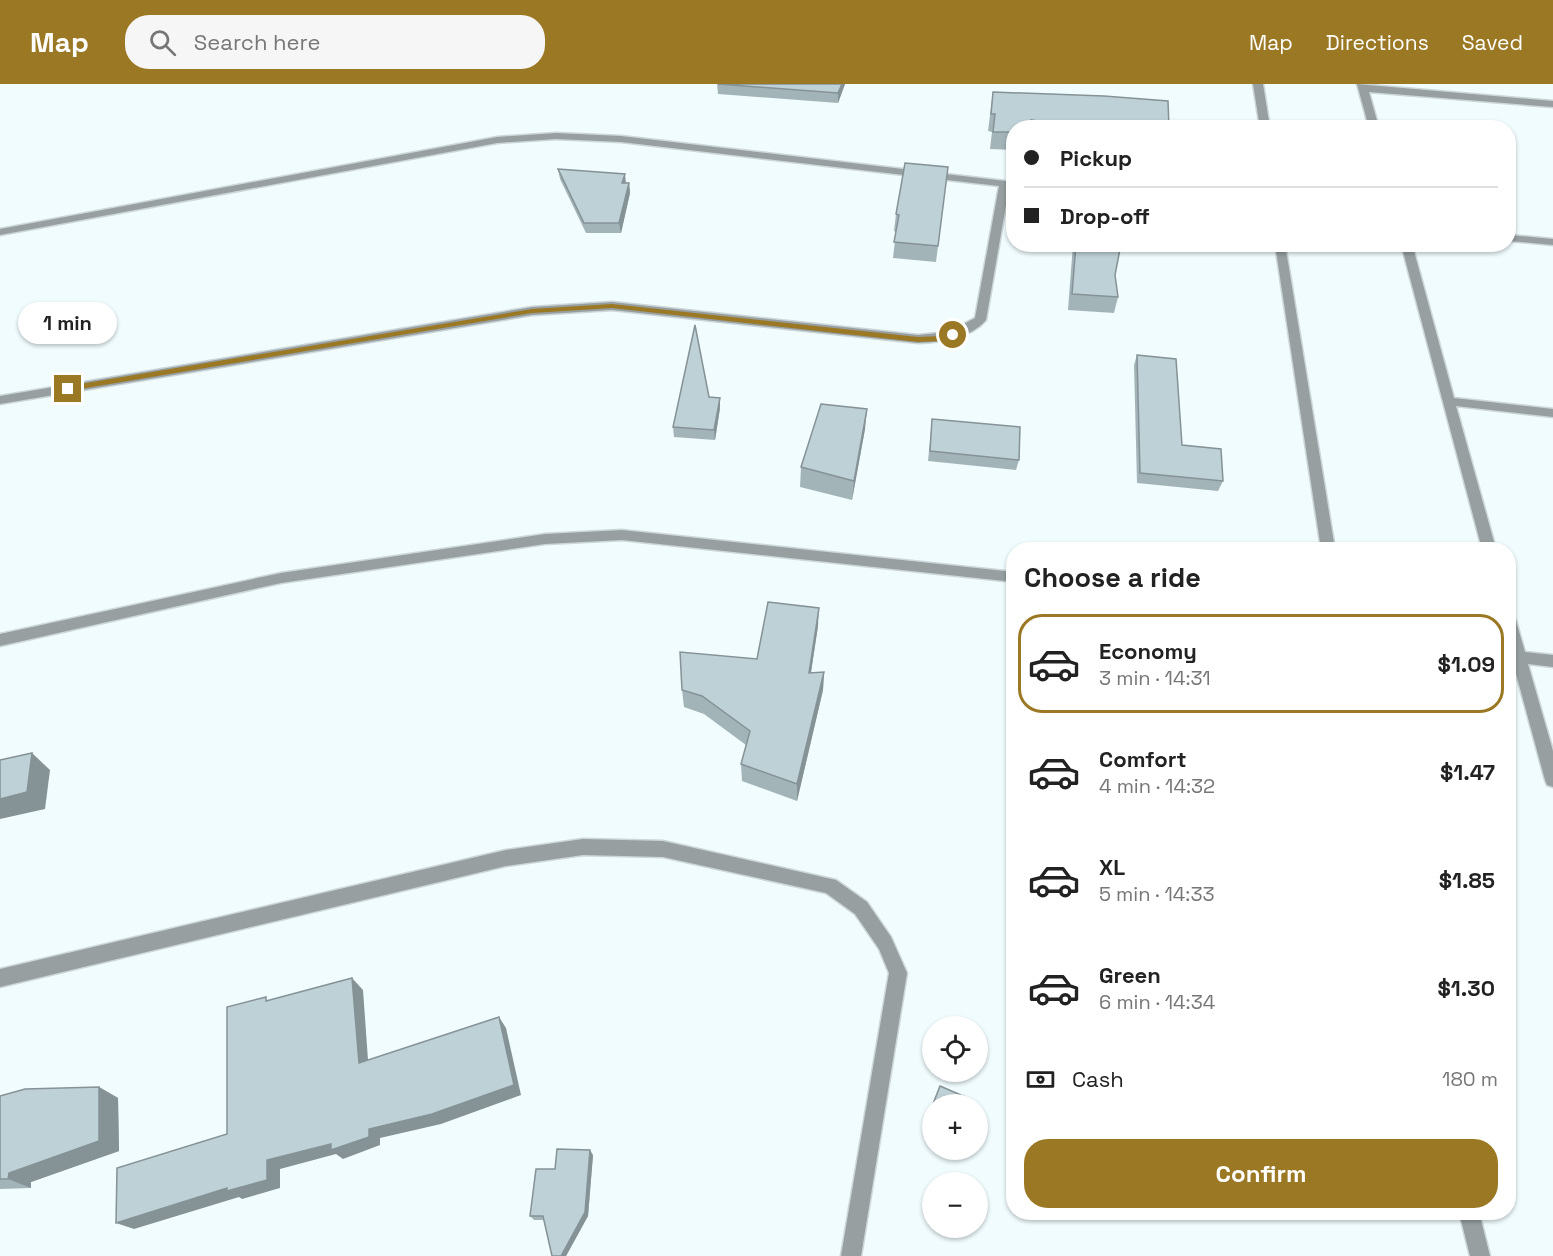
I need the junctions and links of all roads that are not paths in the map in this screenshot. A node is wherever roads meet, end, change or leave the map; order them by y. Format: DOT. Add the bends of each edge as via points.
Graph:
graph roads {
  1 [pos="1258,84"];
  2 [pos="1362,86"];
  3 [pos="1553,104"];
  4 [pos="1264,120"];
  5 [pos="1372,120"];
  6 [pos="1006,184"];
  7 [pos="1006,203"];
  8 [pos="0,232"];
  9 [pos="1516,239"];
  10 [pos="1553,242"];
  11 [pos="1281,252"];
  12 [pos="1408,252"];
  13 [pos="0,400"];
  14 [pos="1449,401"];
  15 [pos="1553,413"];
  16 [pos="1327,542"];
  17 [pos="1487,542"];
  18 [pos="1006,576"];
  19 [pos="0,640"];
  20 [pos="1516,646"];
  21 [pos="1519,657"];
  22 [pos="1553,662"];
  23 [pos="1553,780"];
  24 [pos="0,978"];
  25 [pos="1471,1220"];
  26 [pos="851,1256"];
  27 [pos="1480,1256"];
  1 -- 4 [label="street"];
  2 -- 3 [label="street"];
  2 -- 5 [label="street"];
  6 -- 8 [label="street" via="621,139 556,136 497,141"];
  7 -- 13 [label="street" via="981,320 965,332 942,339 612,306 532,311"];
  9 -- 10 [label="street"];
  11 -- 16 [label="street"];
  12 -- 14 [label="street"];
  14 -- 15 [label="street"];
  14 -- 17 [label="street"];
  18 -- 19 [label="street" via="622,535 545,539 281,578"];
  20 -- 21 [label="street"];
  21 -- 22 [label="street"];
  21 -- 23 [label="street"];
  24 -- 26 [label="street" via="506,858 584,847 663,849 830,886 861,908 885,943 898,974"];
  25 -- 27 [label="street"];
}
